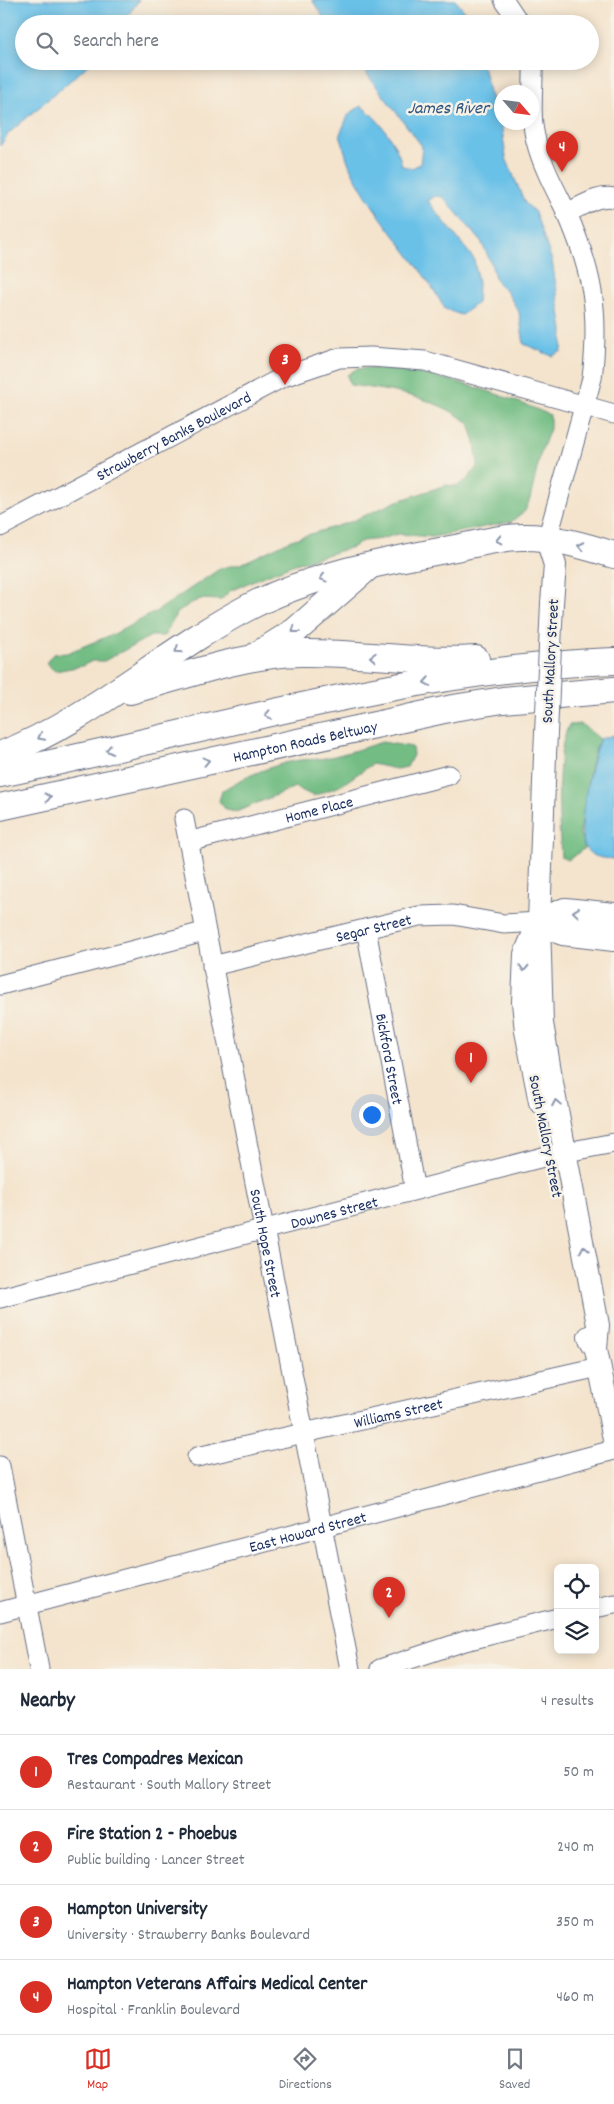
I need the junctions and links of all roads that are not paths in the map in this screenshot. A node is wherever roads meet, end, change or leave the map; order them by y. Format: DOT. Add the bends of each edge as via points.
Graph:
graph roads {
  1 [pos="504,0"];
  2 [pos="514,15"];
  3 [pos="533,70"];
  4 [pos="614,198"];
  5 [pos="566,213"];
  6 [pos="586,406"];
  7 [pos="614,414"];
  8 [pos="0,528"];
  9 [pos="547,540"];
  10 [pos="614,555"];
  11 [pos="372,564"];
  12 [pos="614,649"];
  13 [pos="249,660"];
  14 [pos="614,660"];
  15 [pos="614,690"];
  16 [pos="112,696"];
  17 [pos="614,702"];
  18 [pos="379,723"];
  19 [pos="0,754"];
  20 [pos="0,774"];
  21 [pos="449,775"];
  22 [pos="0,807"];
  23 [pos="184,819"];
  24 [pos="188,842"];
  25 [pos="614,916"];
  26 [pos="539,922"];
  27 [pos="366,929"];
  28 [pos="204,932"];
  29 [pos="614,938"];
  30 [pos="212,966"];
  31 [pos="0,985"];
  32 [pos="614,1143"];
  33 [pos="558,1153"];
  34 [pos="415,1190"];
  35 [pos="263,1228"];
  36 [pos="0,1298"];
  37 [pos="598,1358"];
  38 [pos="303,1434"];
  39 [pos="614,1439"];
  40 [pos="614,1450"];
  41 [pos="197,1457"];
  42 [pos="0,1466"];
  43 [pos="322,1527"];
  44 [pos="27,1604"];
  45 [pos="614,1604"];
  46 [pos="599,1607"];
  47 [pos="0,1612"];
  48 [pos="554,1619"];
  49 [pos="39,1669"];
  50 [pos="350,1669"];
  51 [pos="380,1669"];
  1 -- 2 [label="street"];
  3 -- 5 [label="street" via="532,115 536,143"];
  4 -- 5 [label="street" via="598,198"];
  5 -- 6 [label="street" via="584,253 595,302 595,353"];
  6 -- 7 [label="street, Strawberry Banks Boulevard"];
  6 -- 8 [label="street, Strawberry Banks Boulevard" via="425,361 338,358 283,377"];
  6 -- 9 [label="street"];
  10 -- 9 [label="highway, one-way"];
  9 -- 11 [label="highway, one-way" via="515,537"];
  9 -- 26 [label="main road, South Mallory Street, bridge" via="554,565"];
  11 -- 13 [label="highway, one-way" via="295,631"];
  11 -- 16 [label="highway, one-way" via="312,581 247,608"];
  12 -- 13 [label="highway, one-way" via="450,661 301,653"];
  13 -- 16 [label="highway"];
  14 -- 20 [label="highway, Hampton Roads Beltway, one-way" via="509,669 407,686"];
  15 -- 18 [label="highway, Hampton Roads Beltway" via="503,700"];
  16 -- 19 [label="highway, one-way" via="35,740"];
  17 -- 18 [label="highway" via="506,711 448,720"];
  22 -- 18 [label="highway, Hampton Roads Beltway, one-way"];
  21 -- 24 [label="street, Home Place"];
  23 -- 24 [label="street, South Hope Street"];
  24 -- 28 [label="street, South Hope Street"];
  25 -- 26 [label="highway, one-way" via="565,911"];
  26 -- 27 [label="street, Segar Street" via="504,924 436,915"];
  26 -- 29 [label="highway" via="563,932"];
  26 -- 33 [label="main road, South Mallory Street" via="525,954 523,1002 528,1040"];
  27 -- 30 [label="street, Segar Street"];
  27 -- 34 [label="street, Bickford Street"];
  28 -- 30 [label="street, South Hope Street"];
  28 -- 31 [label="street"];
  30 -- 35 [label="street, South Hope Street"];
  32 -- 33 [label="street, Downes Street"];
  33 -- 34 [label="street, Downes Street"];
  33 -- 37 [label="main road, South Mallory Street" via="583,1321"];
  34 -- 35 [label="street, Downes Street"];
  35 -- 36 [label="street, Downes Street"];
  35 -- 38 [label="street, South Hope Street"];
  37 -- 38 [label="street, Williams Street"];
  37 -- 39 [label="main road, South Mallory Street"];
  38 -- 41 [label="street, Williams Street"];
  38 -- 43 [label="street, South Hope Street"];
  40 -- 43 [label="street, East Howard Street"];
  42 -- 44 [label="street"];
  43 -- 44 [label="street, East Howard Street"];
  43 -- 50 [label="street, South Hope Street"];
  44 -- 47 [label="street, East Howard Street"];
  44 -- 49 [label="street"];
  45 -- 46 [label="street"];
  48 -- 51 [label="street" via="465,1641"];
}
